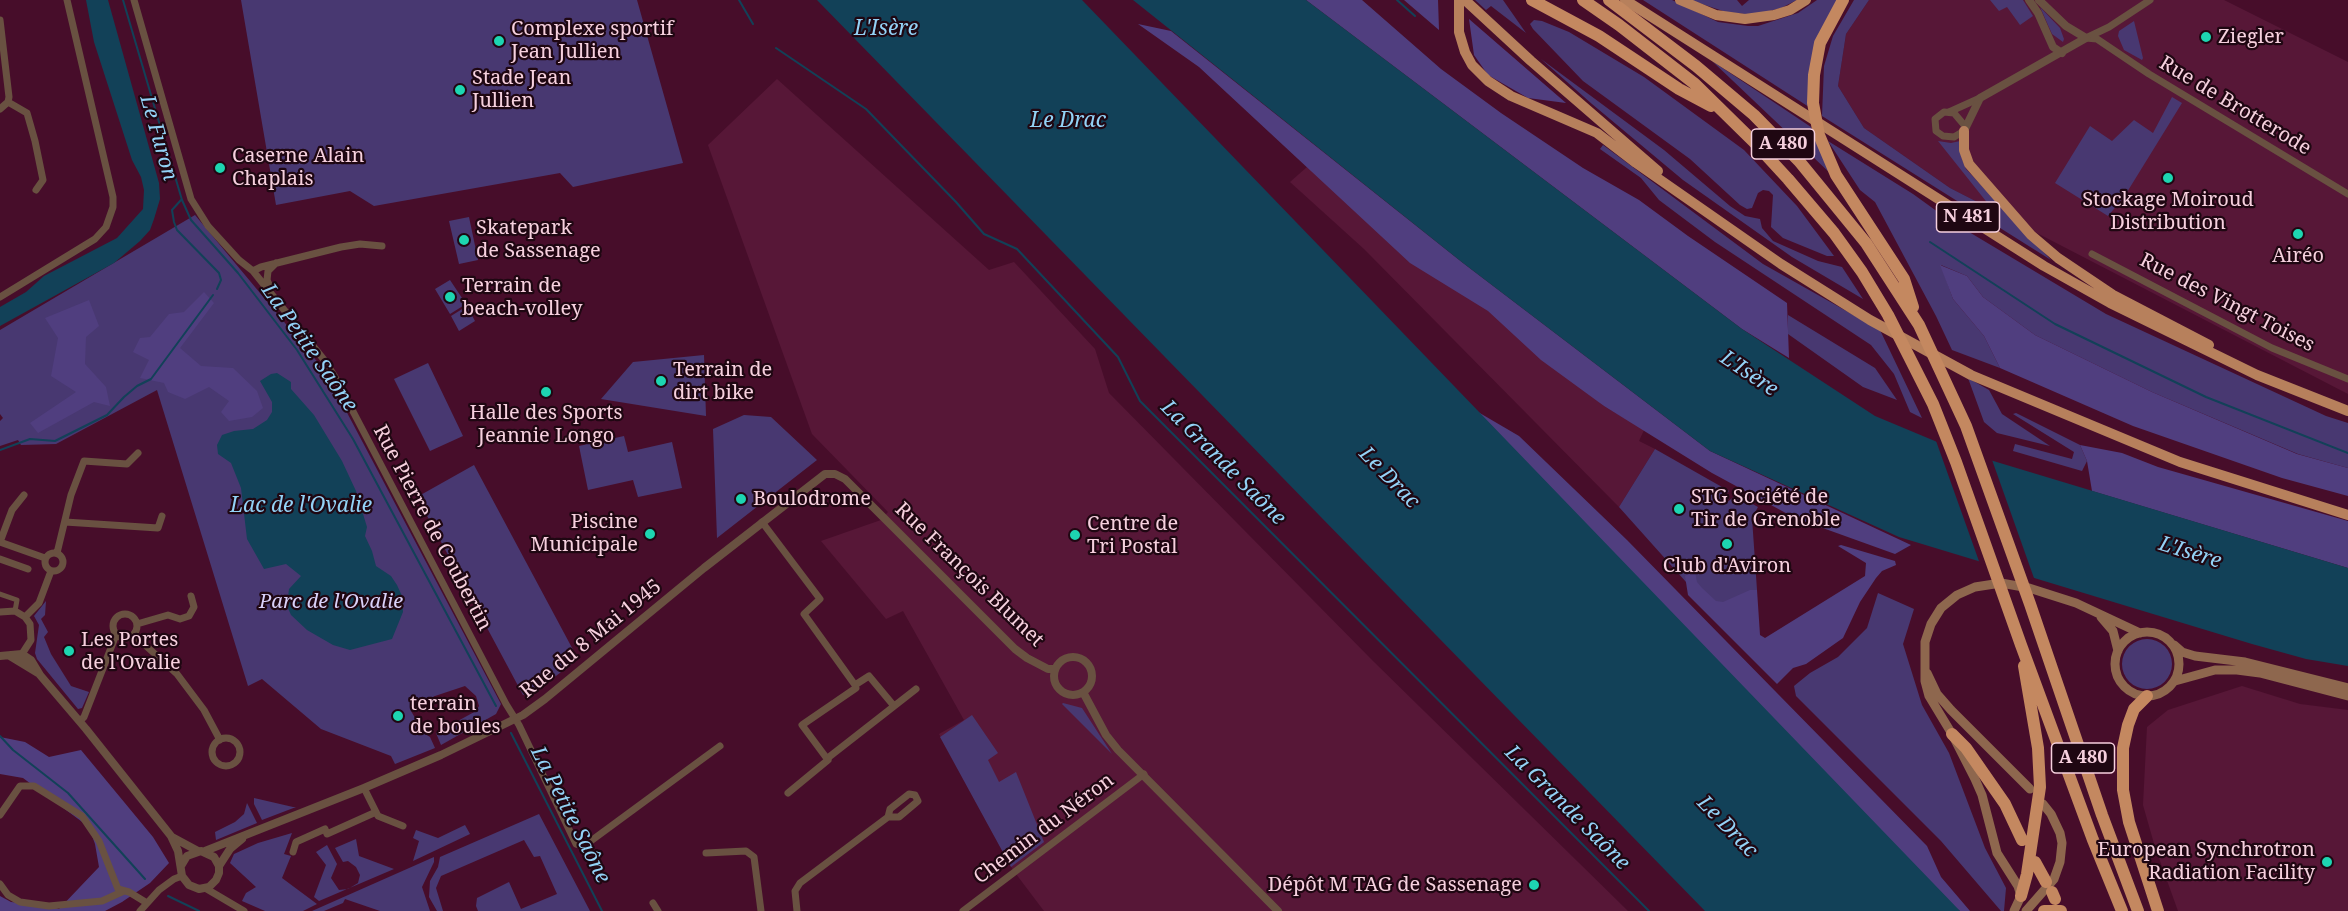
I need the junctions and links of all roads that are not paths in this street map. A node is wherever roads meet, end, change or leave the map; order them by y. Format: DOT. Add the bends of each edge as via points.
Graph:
graph roads {
  1 [pos="67,0"];
  2 [pos="134,0"];
  3 [pos="1459,0"];
  4 [pos="1465,0"];
  5 [pos="1532,0"];
  6 [pos="1583,0"];
  7 [pos="1609,0"];
  8 [pos="1625,0"];
  9 [pos="1680,0"];
  10 [pos="1806,0"];
  11 [pos="1843,0"];
  12 [pos="2029,0"];
  13 [pos="2039,0"];
  14 [pos="2150,0"];
  15 [pos="0,20"];
  16 [pos="2106,28"];
  17 [pos="2086,38"];
  18 [pos="2107,46"];
  19 [pos="2062,53"];
  20 [pos="1980,98"];
  21 [pos="8,102"];
  22 [pos="0,109"];
  23 [pos="1720,111"];
  24 [pos="1949,112"];
  25 [pos="1964,128"];
  26 [pos="36,190"];
  27 [pos="2348,194"];
  28 [pos="1698,205"];
  29 [pos="382,246"];
  30 [pos="2092,254"];
  31 [pos="276,263"];
  32 [pos="253,271"];
  33 [pos="0,297"];
  34 [pos="274,297"];
  35 [pos="1919,325"];
  36 [pos="2348,379"];
  37 [pos="2327,404"];
  38 [pos="2348,411"];
  39 [pos="138,453"];
  40 [pos="835,474"];
  41 [pos="24,495"];
  42 [pos="2348,515"];
  43 [pos="162,516"];
  44 [pos="65,522"];
  45 [pos="762,522"];
  46 [pos="0,542"];
  47 [pos="57,553"];
  48 [pos="45,558"];
  49 [pos="0,560"];
  50 [pos="28,569"];
  51 [pos="51,571"];
  52 [pos="0,594"];
  53 [pos="191,596"];
  54 [pos="2092,610"];
  55 [pos="15,611"];
  56 [pos="0,612"];
  57 [pos="25,617"];
  58 [pos="137,624"];
  59 [pos="2140,633"];
  60 [pos="134,634"];
  61 [pos="116,635"];
  62 [pos="2172,644"];
  63 [pos="2021,645"];
  64 [pos="2118,651"];
  65 [pos="21,654"];
  66 [pos="0,656"];
  67 [pos="10,656"];
  68 [pos="1924,668"];
  69 [pos="1055,669"];
  70 [pos="40,675"];
  71 [pos="2175,681"];
  72 [pos="855,685"];
  73 [pos="2348,688"];
  74 [pos="916,689"];
  75 [pos="1083,692"];
  76 [pos="2146,696"];
  77 [pos="2348,696"];
  78 [pos="894,706"];
  79 [pos="514,719"];
  80 [pos="80,721"];
  81 [pos="1952,734"];
  82 [pos="220,740"];
  83 [pos="720,746"];
  84 [pos="828,760"];
  85 [pos="1144,774"];
  86 [pos="364,788"];
  87 [pos="2030,789"];
  88 [pos="788,793"];
  89 [pos="2043,804"];
  90 [pos="376,812"];
  91 [pos="0,815"];
  92 [pos="888,817"];
  93 [pos="404,826"];
  94 [pos="171,836"];
  95 [pos="246,836"];
  96 [pos="2022,840"];
  97 [pos="202,851"];
  98 [pos="293,852"];
  99 [pos="706,853"];
  100 [pos="2035,862"];
  101 [pos="181,866"];
  102 [pos="219,866"];
  103 [pos="182,876"];
  104 [pos="0,884"];
  105 [pos="205,888"];
  106 [pos="124,891"];
  107 [pos="2051,891"];
  108 [pos="2021,896"];
  109 [pos="147,903"];
  110 [pos="653,903"];
  111 [pos="140,911"];
  112 [pos="244,911"];
  113 [pos="658,911"];
  114 [pos="761,911"];
  115 [pos="797,911"];
  116 [pos="963,911"];
  117 [pos="1278,911"];
  118 [pos="2014,911"];
  119 [pos="2026,911"];
  120 [pos="2044,911"];
  121 [pos="2061,911"];
  122 [pos="2122,911"];
  123 [pos="2138,911"];
  124 [pos="2158,911"];
  1 -- 33 [label="street" via="113,207 106,227 95,238"];
  2 -- 32 [label="street, Rue Pierre de Coubertin" via="191,199 208,226"];
  3 -- 28 [label="highway" via="1459,32 1465,52 1488,81 1511,96 1598,133"];
  4 -- 28 [label="highway"];
  5 -- 23 [label="highway" via="1599,36"];
  6 -- 23 [label="highway, A 480" via="1695,84"];
  7 -- 35 [label="highway, A 480" via="1754,115 1799,161 1866,243"];
  8 -- 37 [label="highway, N 481" via="2044,266 2177,338"];
  9 -- 10 [label="highway" via="1716,15 1745,19 1774,15"];
  11 -- 35 [label="highway" via="1820,43 1814,75 1813,103 1819,135 1836,175 1904,279"];
  12 -- 19 [label="street" via="2053,46"];
  13 -- 17 [label="street" via="2066,27"];
  14 -- 16 [label="street"];
  15 -- 21 [label="street"];
  16 -- 17 [label="street"];
  16 -- 18 [label="street"];
  17 -- 18 [label="street, Rue de Brotterode"];
  17 -- 19 [label="street"];
  18 -- 27 [label="street, Rue de Brotterode"];
  19 -- 20 [label="street"];
  20 -- 24 [label="street"];
  20 -- 25 [label="street"];
  21 -- 22 [label="street"];
  21 -- 26 [label="street" via="27,113 30,122 43,180"];
  23 -- 63 [label="highway, A 480" via="1810,203 1862,272 1888,315 1940,422"];
  24 -- 25 [label="street" via="1958,116"];
  24 -- 25 [label="street" via="1935,119 1936,131 1949,138 1959,135"];
  25 -- 37 [label="highway" via="1966,156 1974,170 2031,235 2058,258 2113,295"];
  28 -- 42 [label="highway" via="1870,321 1971,375 2180,462"];
  29 -- 31 [label="street" via="360,244"];
  30 -- 36 [label="street, Rue des Vingt Toises" via="2272,348"];
  31 -- 32 [label="street"];
  31 -- 34 [label="street, Rue Pierre de Coubertin" via="268,271 267,280"];
  32 -- 34 [label="street, Rue Pierre de Coubertin"];
  34 -- 79 [label="street, Rue Pierre de Coubertin" via="334,377"];
  35 -- 123 [label="highway, A 480" via="1966,426"];
  37 -- 38 [label="highway, N 481"];
  39 -- 44 [label="street" via="127,464 84,461"];
  40 -- 45 [label="street, Rue du 8 Mai 1945" via="825,474 814,481"];
  40 -- 69 [label="street, Rue François Blumet" via="878,510 1015,649 1048,669"];
  41 -- 46 [label="street" via="12,510"];
  43 -- 44 [label="street" via="158,528"];
  44 -- 47 [label="street"];
  45 -- 72 [label="street" via="820,599 804,614"];
  45 -- 79 [label="street, Rue du 8 Mai 1945" via="546,699"];
  46 -- 48 [label="street"];
  47 -- 48 [label="street"];
  47 -- 51 [label="street" via="63,558 63,565"];
  48 -- 51 [label="street"];
  49 -- 50 [label="street"];
  51 -- 57 [label="street" via="39,603"];
  52 -- 55 [label="street" via="17,600"];
  53 -- 58 [label="street" via="194,607 189,616 180,619 168,615"];
  54 -- 59 [label="main road"];
  54 -- 64 [label="main road" via="2114,631"];
  54 -- 68 [label="main road" via="2022,586 2001,583 1975,587 1941,608 1925,642"];
  55 -- 56 [label="street"];
  55 -- 57 [label="street"];
  57 -- 65 [label="street" via="30,624 31,640"];
  58 -- 60 [label="street"];
  58 -- 61 [label="street" via="133,617 118,615 112,625"];
  59 -- 62 [label="main road" via="2158,634"];
  59 -- 64 [label="main road"];
  60 -- 61 [label="street" via="122,639"];
  60 -- 82 [label="street" via="177,674"];
  61 -- 80 [label="street"];
  62 -- 71 [label="main road" via="2179,662"];
  62 -- 73 [label="main road" via="2195,656 2245,662"];
  63 -- 108 [label="highway" via="2036,733 2040,787"];
  63 -- 122 [label="highway, A 480"];
  64 -- 76 [label="main road" via="2120,681 2127,689"];
  65 -- 67 [label="street"];
  65 -- 70 [label="street" via="31,660"];
  66 -- 67 [label="street"];
  67 -- 70 [label="street"];
  68 -- 81 [label="main road" via="1929,696"];
  68 -- 87 [label="main road" via="1937,694 1951,710"];
  69 -- 75 [label="street" via="1054,680 1060,690 1071,695"];
  69 -- 75 [label="street" via="1067,658 1083,661 1092,675"];
  70 -- 80 [label="street"];
  71 -- 76 [label="main road" via="2158,695"];
  71 -- 77 [label="main road" via="2216,670 2237,670"];
  72 -- 78 [label="street" via="869,676"];
  72 -- 84 [label="street" via="802,725"];
  74 -- 78 [label="street"];
  75 -- 85 [label="street" via="1106,735"];
  76 -- 124 [label="highway" via="2134,709 2128,725 2123,748 2123,783 2129,822"];
  78 -- 84 [label="street"];
  79 -- 83 [label="street, Rue Pierre de Coubertin" via="576,844 584,846"];
  79 -- 86 [label="street, Rue du 8 Mai 1945"];
  80 -- 94 [label="street"];
  81 -- 96 [label="highway" via="2005,804"];
  81 -- 108 [label="main road" via="1982,795 1997,852"];
  82 -- 82 [label="street" via="229,738 237,743 240,752 233,764 222,765 214,760 213,746"];
  84 -- 88 [label="street"];
  85 -- 116 [label="street, Chemin du Néron"];
  85 -- 117 [label="street"];
  86 -- 90 [label="street"];
  86 -- 95 [label="street, Rue du 8 Mai 1945"];
  89 -- 119 [label="main road" via="2060,833 2060,862 2054,879"];
  90 -- 93 [label="street"];
  90 -- 98 [label="street" via="327,834 324,829 296,842"];
  91 -- 106 [label="street" via="20,786 34,786 81,816 99,841 117,890"];
  92 -- 115 [label="street" via="800,883 795,891"];
  94 -- 97 [label="street"];
  94 -- 101 [label="street"];
  95 -- 97 [label="street, Rue du 8 Mai 1945"];
  95 -- 102 [label="street, Rue du 8 Mai 1945" via="230,849"];
  97 -- 101 [label="street" via="187,856"];
  97 -- 102 [label="street" via="214,857"];
  99 -- 114 [label="street" via="746,851 754,856"];
  100 -- 107 [label="highway"];
  101 -- 103 [label="street"];
  102 -- 105 [label="street" via="216,880"];
  103 -- 105 [label="street" via="189,885"];
  103 -- 109 [label="street"];
  104 -- 106 [label="street" via="20,902 49,906 102,901"];
  105 -- 112 [label="street"];
  106 -- 109 [label="street"];
  108 -- 118 [label="main road"];
  109 -- 111 [label="street"];
  110 -- 113 [label="street"];
  120 -- 121 [label="highway"];
}
